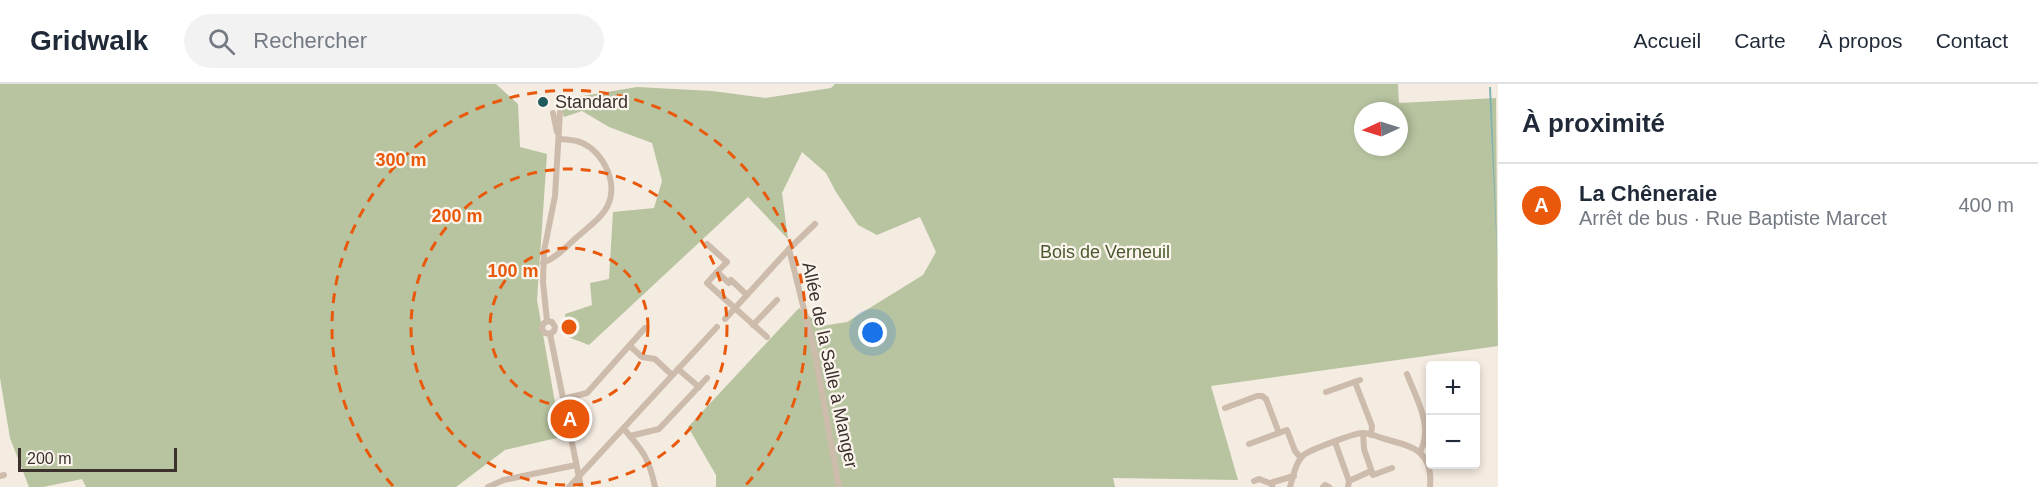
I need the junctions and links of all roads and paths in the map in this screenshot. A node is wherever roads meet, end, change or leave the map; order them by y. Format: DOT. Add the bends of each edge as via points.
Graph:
graph roads {
  1 [pos="557,112"];
  2 [pos="559,139"];
  3 [pos="815,224"];
  4 [pos="707,244"];
  5 [pos="789,249"];
  6 [pos="543,263"];
  7 [pos="717,272"];
  8 [pos="747,294"];
  9 [pos="777,300"];
  10 [pos="734,308"];
  11 [pos="725,319"];
  12 [pos="753,325"];
  13 [pos="717,327"];
  14 [pos="645,328"];
  15 [pos="767,337"];
  16 [pos="630,346"];
  17 [pos="678,369"];
  18 [pos="1407,374"];
  19 [pos="672,375"];
  20 [pos="707,378"];
  21 [pos="699,387"];
  22 [pos="1326,392"];
  23 [pos="563,399"];
  24 [pos="1224,408"];
  25 [pos="624,429"];
  26 [pos="1279,433"];
  27 [pos="1363,433"];
  28 [pos="1371,435"];
  29 [pos="630,436"];
  30 [pos="1335,442"];
  31 [pos="1249,444"];
  32 [pos="1420,452"];
  33 [pos="1301,458"];
  34 [pos="576,465"];
  35 [pos="1392,468"];
  36 [pos="1371,471"];
  37 [pos="1294,476"];
  38 [pos="579,478"];
  39 [pos="1254,481"];
  40 [pos="1348,484"];
  41 [pos="1272,486"];
  42 [pos="489,487"];
  43 [pos="569,487"];
  44 [pos="581,487"];
  45 [pos="656,487"];
  46 [pos="840,487"];
  47 [pos="1290,487"];
  48 [pos="1323,487"];
  49 [pos="1329,487"];
  50 [pos="1339,487"];
  51 [pos="1430,487"];
  1 -- 2 [label="street"];
  2 -- 6 [label="street" via="555,196"];
  2 -- 6 [label="street" via="577,141 597,154 606,168 612,193 602,214"];
  3 -- 5 [label="street"];
  4 -- 7 [label="street" via="727,262"];
  5 -- 8 [label="street"];
  5 -- 46 [label="street, Allée de la Salle à Manger" via="815,354"];
  6 -- 23 [label="street" via="547,321 555,327 550,334"];
  7 -- 8 [label="street"];
  7 -- 10 [label="street" via="707,283"];
  8 -- 10 [label="street"];
  9 -- 12 [label="street"];
  10 -- 11 [label="street"];
  10 -- 12 [label="street"];
  12 -- 15 [label="street"];
  13 -- 17 [label="street"];
  14 -- 16 [label="street"];
  16 -- 19 [label="street" via="642,357 655,359"];
  16 -- 23 [label="street" via="587,393"];
  17 -- 19 [label="street"];
  17 -- 21 [label="street"];
  18 -- 32 [label="street" via="1427,433"];
  19 -- 25 [label="street"];
  20 -- 21 [label="street"];
  21 -- 29 [label="street" via="659,429"];
  22 -- 28 [label="street" via="1357,381 1372,426"];
  23 -- 34 [label="street"];
  24 -- 26 [label="street" via="1263,396"];
  25 -- 29 [label="street"];
  25 -- 38 [label="street"];
  26 -- 31 [label="street"];
  26 -- 33 [label="street" via="1287,430"];
  27 -- 28 [label="street"];
  27 -- 30 [label="street"];
  27 -- 36 [label="street"];
  28 -- 32 [label="street" via="1412,446"];
  29 -- 45 [label="street" via="648,459"];
  30 -- 33 [label="street"];
  30 -- 40 [label="street"];
  32 -- 51 [label="street" via="1430,473"];
  33 -- 37 [label="street"];
  34 -- 38 [label="street"];
  34 -- 42 [label="street" via="504,480"];
  35 -- 36 [label="street" via="1373,475"];
  36 -- 40 [label="street"];
  37 -- 41 [label="street" via="1277,480"];
  37 -- 47 [label="street"];
  38 -- 43 [label="street"];
  38 -- 44 [label="street"];
  39 -- 41 [label="street" via="1259,479"];
  40 -- 50 [label="street"];
  48 -- 49 [label="street"];
}
